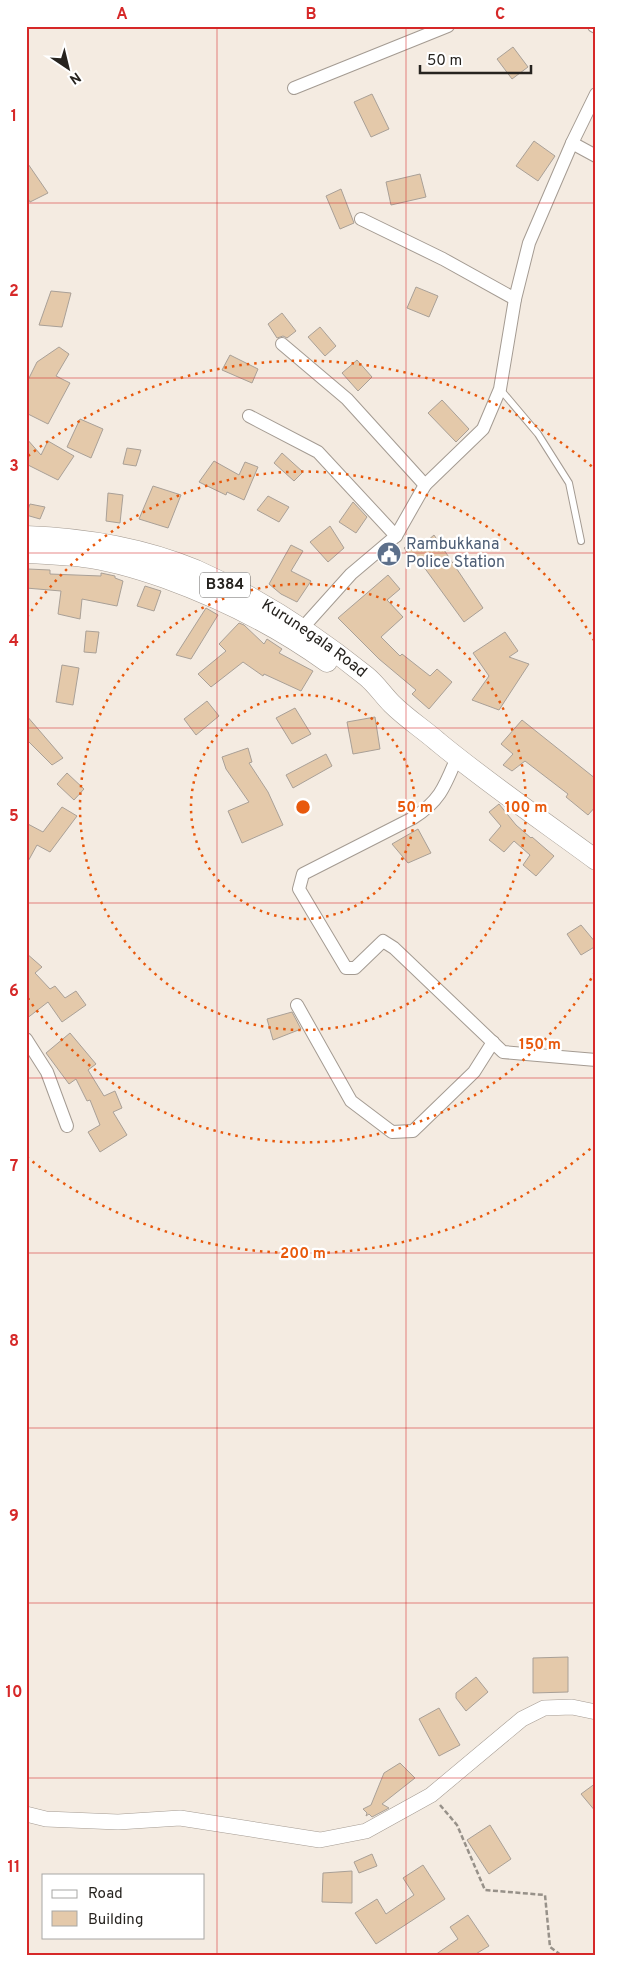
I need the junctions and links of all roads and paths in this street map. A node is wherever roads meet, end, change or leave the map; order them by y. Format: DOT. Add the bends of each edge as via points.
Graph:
graph roads {
  1 [pos="448,26"];
  2 [pos="294,88"];
  3 [pos="596,94"];
  4 [pos="572,143"];
  5 [pos="596,156"];
  6 [pos="361,218"];
  7 [pos="515,299"];
  8 [pos="282,344"];
  9 [pos="500,389"];
  10 [pos="249,416"];
  11 [pos="425,485"];
  12 [pos="26,536"];
  13 [pos="396,536"];
  14 [pos="581,541"];
  15 [pos="26,553"];
  16 [pos="298,634"];
  17 [pos="457,757"];
  18 [pos="596,860"];
  19 [pos="297,1004"];
  20 [pos="26,1039"];
  21 [pos="493,1042"];
  22 [pos="596,1060"];
  23 [pos="67,1126"];
  24 [pos="596,1712"];
  25 [pos="431,1795"];
  26 [pos="26,1814"];
  27 [pos="561,1955"];
  1 -- 2 [label="street"];
  3 -- 4 [label="street"];
  4 -- 5 [label="street"];
  4 -- 7 [label="street" via="530,243"];
  6 -- 7 [label="street"];
  7 -- 9 [label="street"];
  8 -- 11 [label="street" via="348,400"];
  9 -- 11 [label="street" via="483,428"];
  9 -- 14 [label="lane" via="538,434 569,482"];
  10 -- 13 [label="street" via="318,452"];
  11 -- 13 [label="street"];
  12 -- 16 [label="main road, Kurunegala Road / B384" via="110,545 187,567 228,586"];
  13 -- 16 [label="street" via="351,574"];
  15 -- 16 [label="main road, Kurunegala Road / B384" via="84,557 124,566 215,597"];
  16 -- 17 [label="main road, Kurunegala Road / B384" via="361,687 392,704"];
  17 -- 18 [label="main road, Kurunegala Road / B384"];
  17 -- 21 [label="street" via="447,782 429,808 303,874 299,889 346,968 355,968 383,941"];
  19 -- 21 [label="street" via="352,1101 392,1132 413,1130 474,1072"];
  20 -- 23 [label="street" via="47,1072"];
  21 -- 22 [label="street" via="503,1052"];
  24 -- 25 [label="street" via="572,1707 544,1708 522,1718"];
  25 -- 26 [label="street" via="366,1831 320,1840 180,1818 118,1822 46,1819"];
  25 -- 27 [label="path" via="457,1825 485,1890 545,1895 550,1947"];
}
